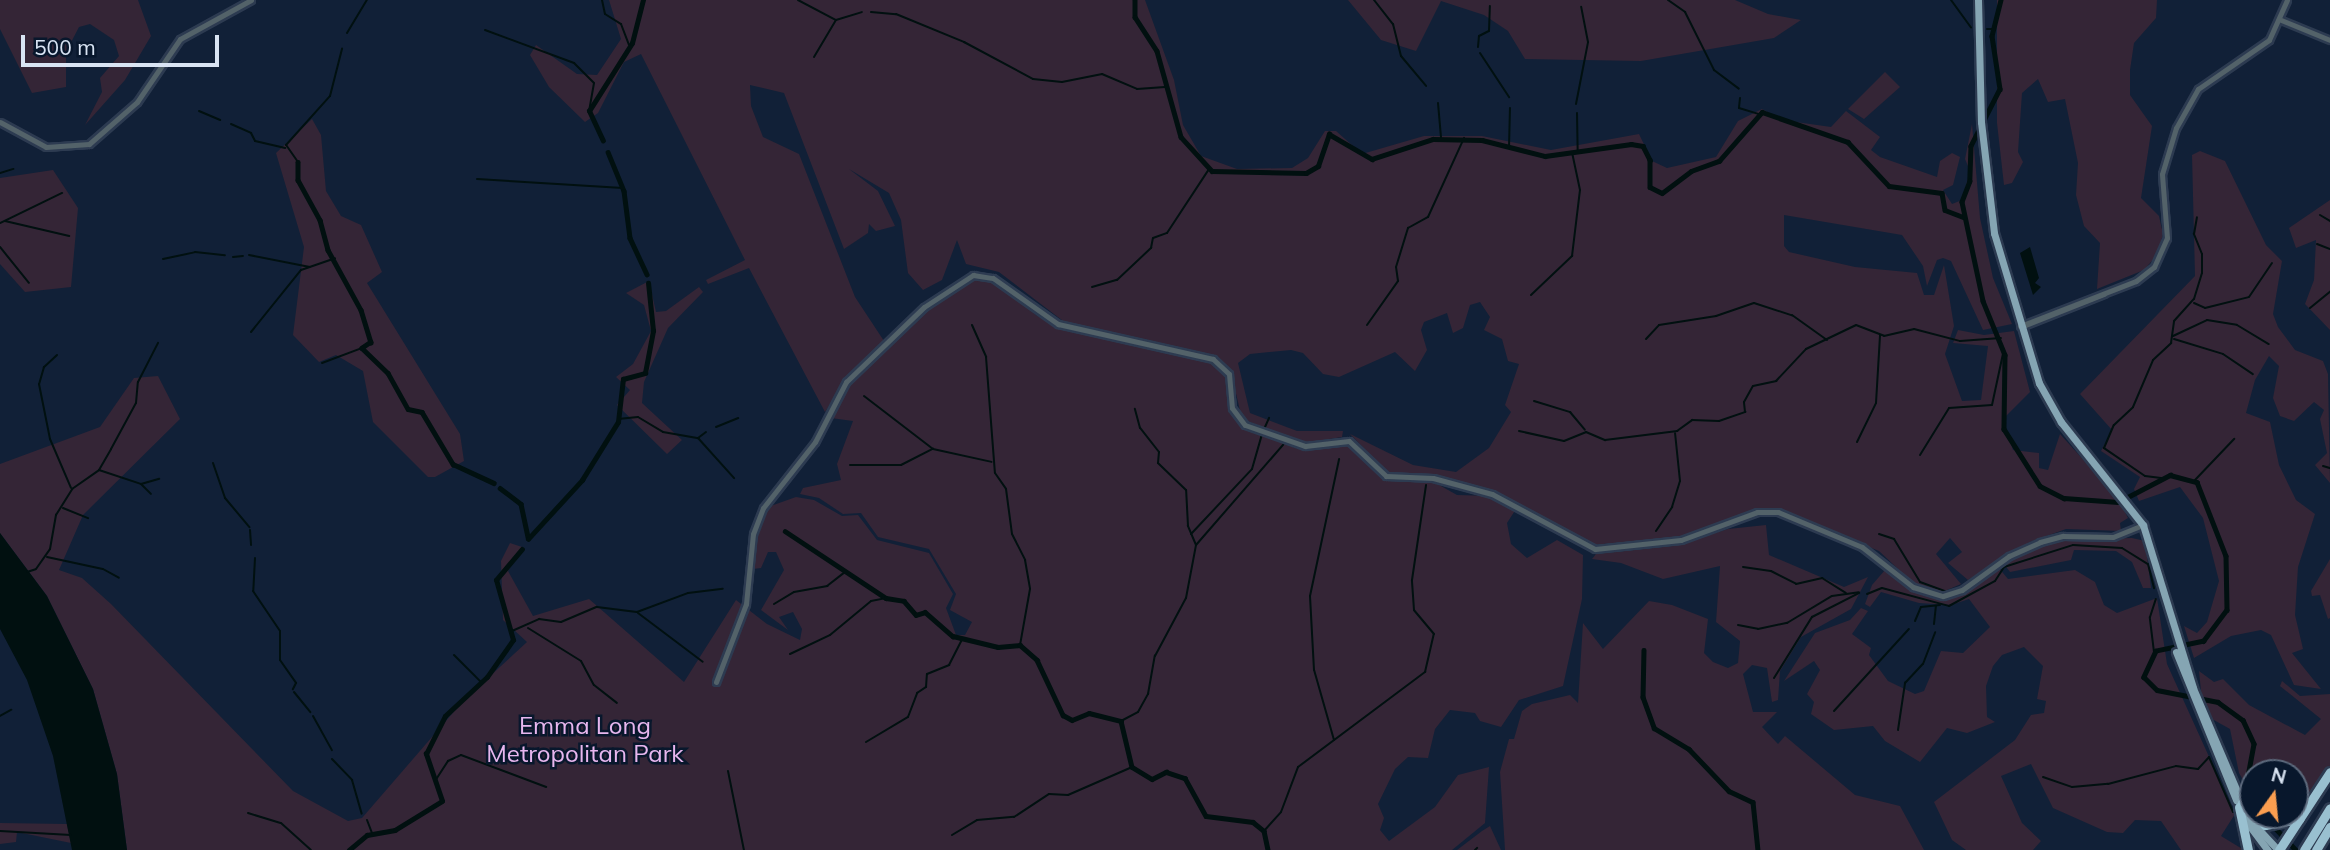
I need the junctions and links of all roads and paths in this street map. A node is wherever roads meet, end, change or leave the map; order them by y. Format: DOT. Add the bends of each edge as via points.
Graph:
graph roads {
  1 [pos="251,0"];
  2 [pos="1978,0"];
  3 [pos="2287,0"];
  4 [pos="2281,20"];
  5 [pos="2330,40"];
  6 [pos="0,122"];
  7 [pos="2020,326"];
  8 [pos="2143,525"];
  9 [pos="2179,656"];
  10 [pos="716,682"];
  11 [pos="2190,688"];
  12 [pos="2330,772"];
  13 [pos="2239,800"];
  14 [pos="2309,805"];
  15 [pos="2330,808"];
  16 [pos="2330,827"];
  17 [pos="2245,829"];
  18 [pos="2255,829"];
  19 [pos="2255,829"];
  20 [pos="2294,829"];
  21 [pos="2312,847"];
  22 [pos="2248,850"];
  23 [pos="2268,850"];
  24 [pos="2279,850"];
  1 -- 6 [label="street" via="180,38 137,102 94,141 51,149"];
  2 -- 7 [label="main road" via="1981,122 1994,233"];
  3 -- 4 [label="street"];
  4 -- 5 [label="street"];
  4 -- 7 [label="street" via="2265,45 2191,97 2163,169 2167,233 2162,255 2141,278 2061,315"];
  7 -- 8 [label="main road" via="2050,405"];
  8 -- 9 [label="main road"];
  8 -- 10 [label="street" via="2113,537 2063,536 2040,542 2009,556 1962,590 1943,596 1913,587 1862,547 1778,512 1757,512 1681,540 1595,549 1492,494 1433,478 1389,477 1349,441 1301,446 1245,425 1234,413 1229,374 1213,359 1058,324 993,278 973,275 924,307 846,382 816,442 762,508 754,528 746,604"];
  9 -- 11 [label="main road"];
  9 -- 11 [label="main road"];
  11 -- 13 [label="main road"];
  12 -- 14 [label="highway"];
  15 -- 21 [label="highway"];
  16 -- 21 [label="highway"];
  17 -- 22 [label="highway"];
  18 -- 24 [label="main road"];
  19 -- 23 [label="main road"];
  20 -- 24 [label="highway"];
}
